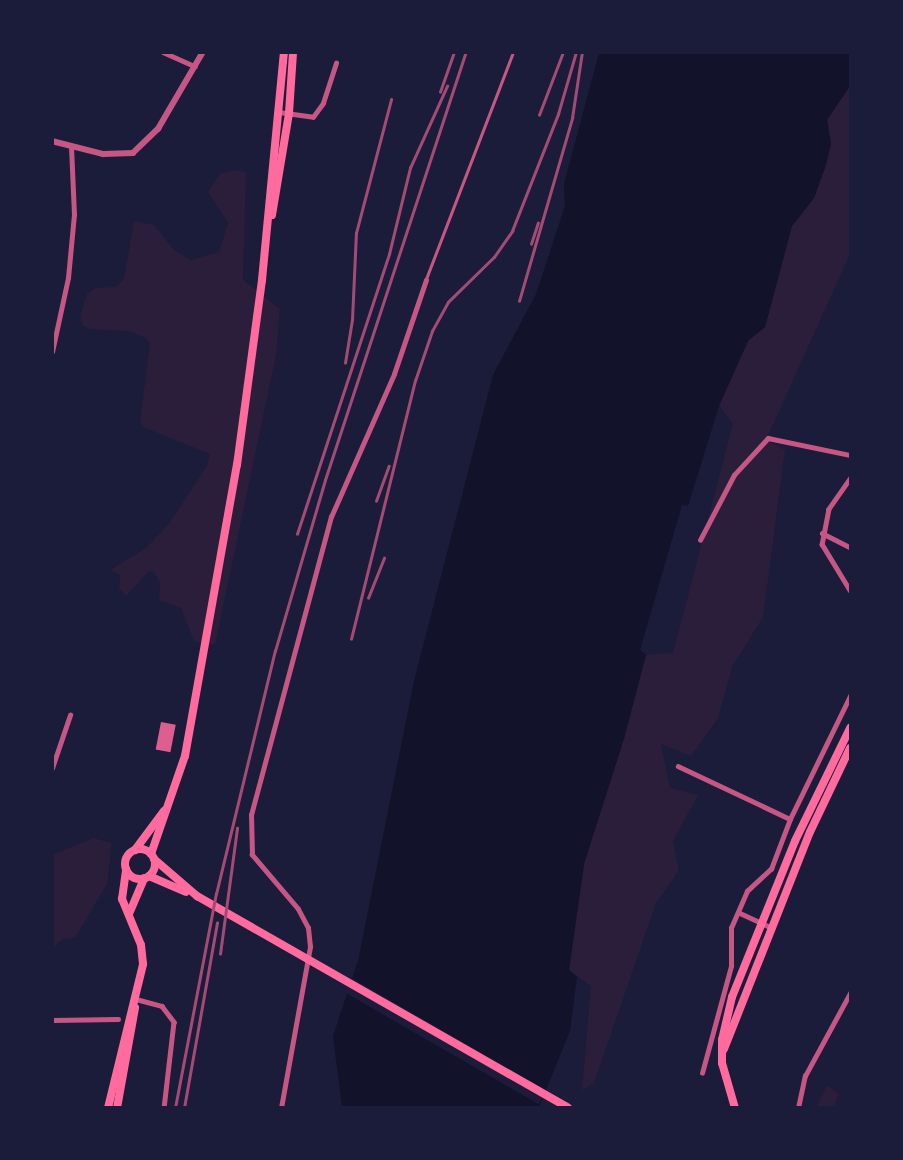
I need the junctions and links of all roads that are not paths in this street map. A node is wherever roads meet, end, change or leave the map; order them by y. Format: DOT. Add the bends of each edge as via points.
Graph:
graph roads {
  1 [pos="163,52"];
  2 [pos="203,52"];
  3 [pos="284,52"];
  4 [pos="293,52"];
  5 [pos="514,52"];
  6 [pos="336,63"];
  7 [pos="195,66"];
  8 [pos="279,112"];
  9 [pos="289,113"];
  10 [pos="52,141"];
  11 [pos="71,147"];
  12 [pos="268,224"];
  13 [pos="426,280"];
  14 [pos="52,352"];
  15 [pos="850,454"];
  16 [pos="850,478"];
  17 [pos="822,533"];
  18 [pos="700,540"];
  19 [pos="850,547"];
  20 [pos="850,590"];
  21 [pos="850,696"];
  22 [pos="70,715"];
  23 [pos="850,728"];
  24 [pos="850,748"];
  25 [pos="678,766"];
  26 [pos="52,768"];
  27 [pos="170,803"];
  28 [pos="790,819"];
  29 [pos="135,850"];
  30 [pos="153,857"];
  31 [pos="126,869"];
  32 [pos="147,877"];
  33 [pos="197,896"];
  34 [pos="740,913"];
  35 [pos="128,916"];
  36 [pos="760,923"];
  37 [pos="770,927"];
  38 [pos="850,993"];
  39 [pos="136,999"];
  40 [pos="118,1019"];
  41 [pos="52,1020"];
  42 [pos="722,1053"];
  43 [pos="702,1073"];
  44 [pos="108,1108"];
  45 [pos="117,1108"];
  46 [pos="164,1108"];
  47 [pos="281,1108"];
  48 [pos="568,1108"];
  49 [pos="735,1108"];
  50 [pos="798,1108"];
  1 -- 7 [label="street"];
  2 -- 7 [label="street"];
  3 -- 8 [label="main road"];
  4 -- 9 [label="main road"];
  5 -- 13 [label="lane"];
  6 -- 9 [label="street" via="323,103 313,117"];
  7 -- 11 [label="street" via="142,148 124,156"];
  8 -- 9 [label="street"];
  8 -- 12 [label="main road"];
  9 -- 12 [label="main road"];
  10 -- 11 [label="street"];
  11 -- 14 [label="street" via="72,237"];
  12 -- 27 [label="main road" via="237,465 185,756"];
  13 -- 47 [label="street" via="394,374 331,517 251,815 252,855 298,909 308,928 310,947"];
  15 -- 18 [label="street" via="768,438 734,475"];
  16 -- 17 [label="street" via="829,509"];
  17 -- 19 [label="street"];
  17 -- 20 [label="street" via="824,552"];
  21 -- 28 [label="street"];
  22 -- 26 [label="street"];
  23 -- 36 [label="main road"];
  24 -- 37 [label="main road"];
  25 -- 28 [label="street"];
  27 -- 29 [label="main road"];
  27 -- 30 [label="main road"];
  28 -- 34 [label="street" via="772,869 747,891"];
  29 -- 30 [label="main road"];
  29 -- 31 [label="main road" via="126,857"];
  30 -- 32 [label="main road"];
  30 -- 33 [label="main road"];
  31 -- 32 [label="main road" via="133,877"];
  31 -- 35 [label="main road" via="122,899"];
  32 -- 33 [label="main road"];
  32 -- 35 [label="main road"];
  33 -- 48 [label="main road"];
  34 -- 36 [label="street"];
  34 -- 43 [label="street" via="731,928 731,966"];
  35 -- 39 [label="main road" via="143,955"];
  36 -- 37 [label="street"];
  36 -- 42 [label="main road" via="728,1012"];
  37 -- 42 [label="main road"];
  38 -- 50 [label="street" via="805,1076"];
  39 -- 44 [label="main road"];
  39 -- 45 [label="main road"];
  39 -- 46 [label="street" via="162,1006 174,1022"];
  40 -- 41 [label="street"];
  42 -- 49 [label="main road" via="725,1084"];
}
